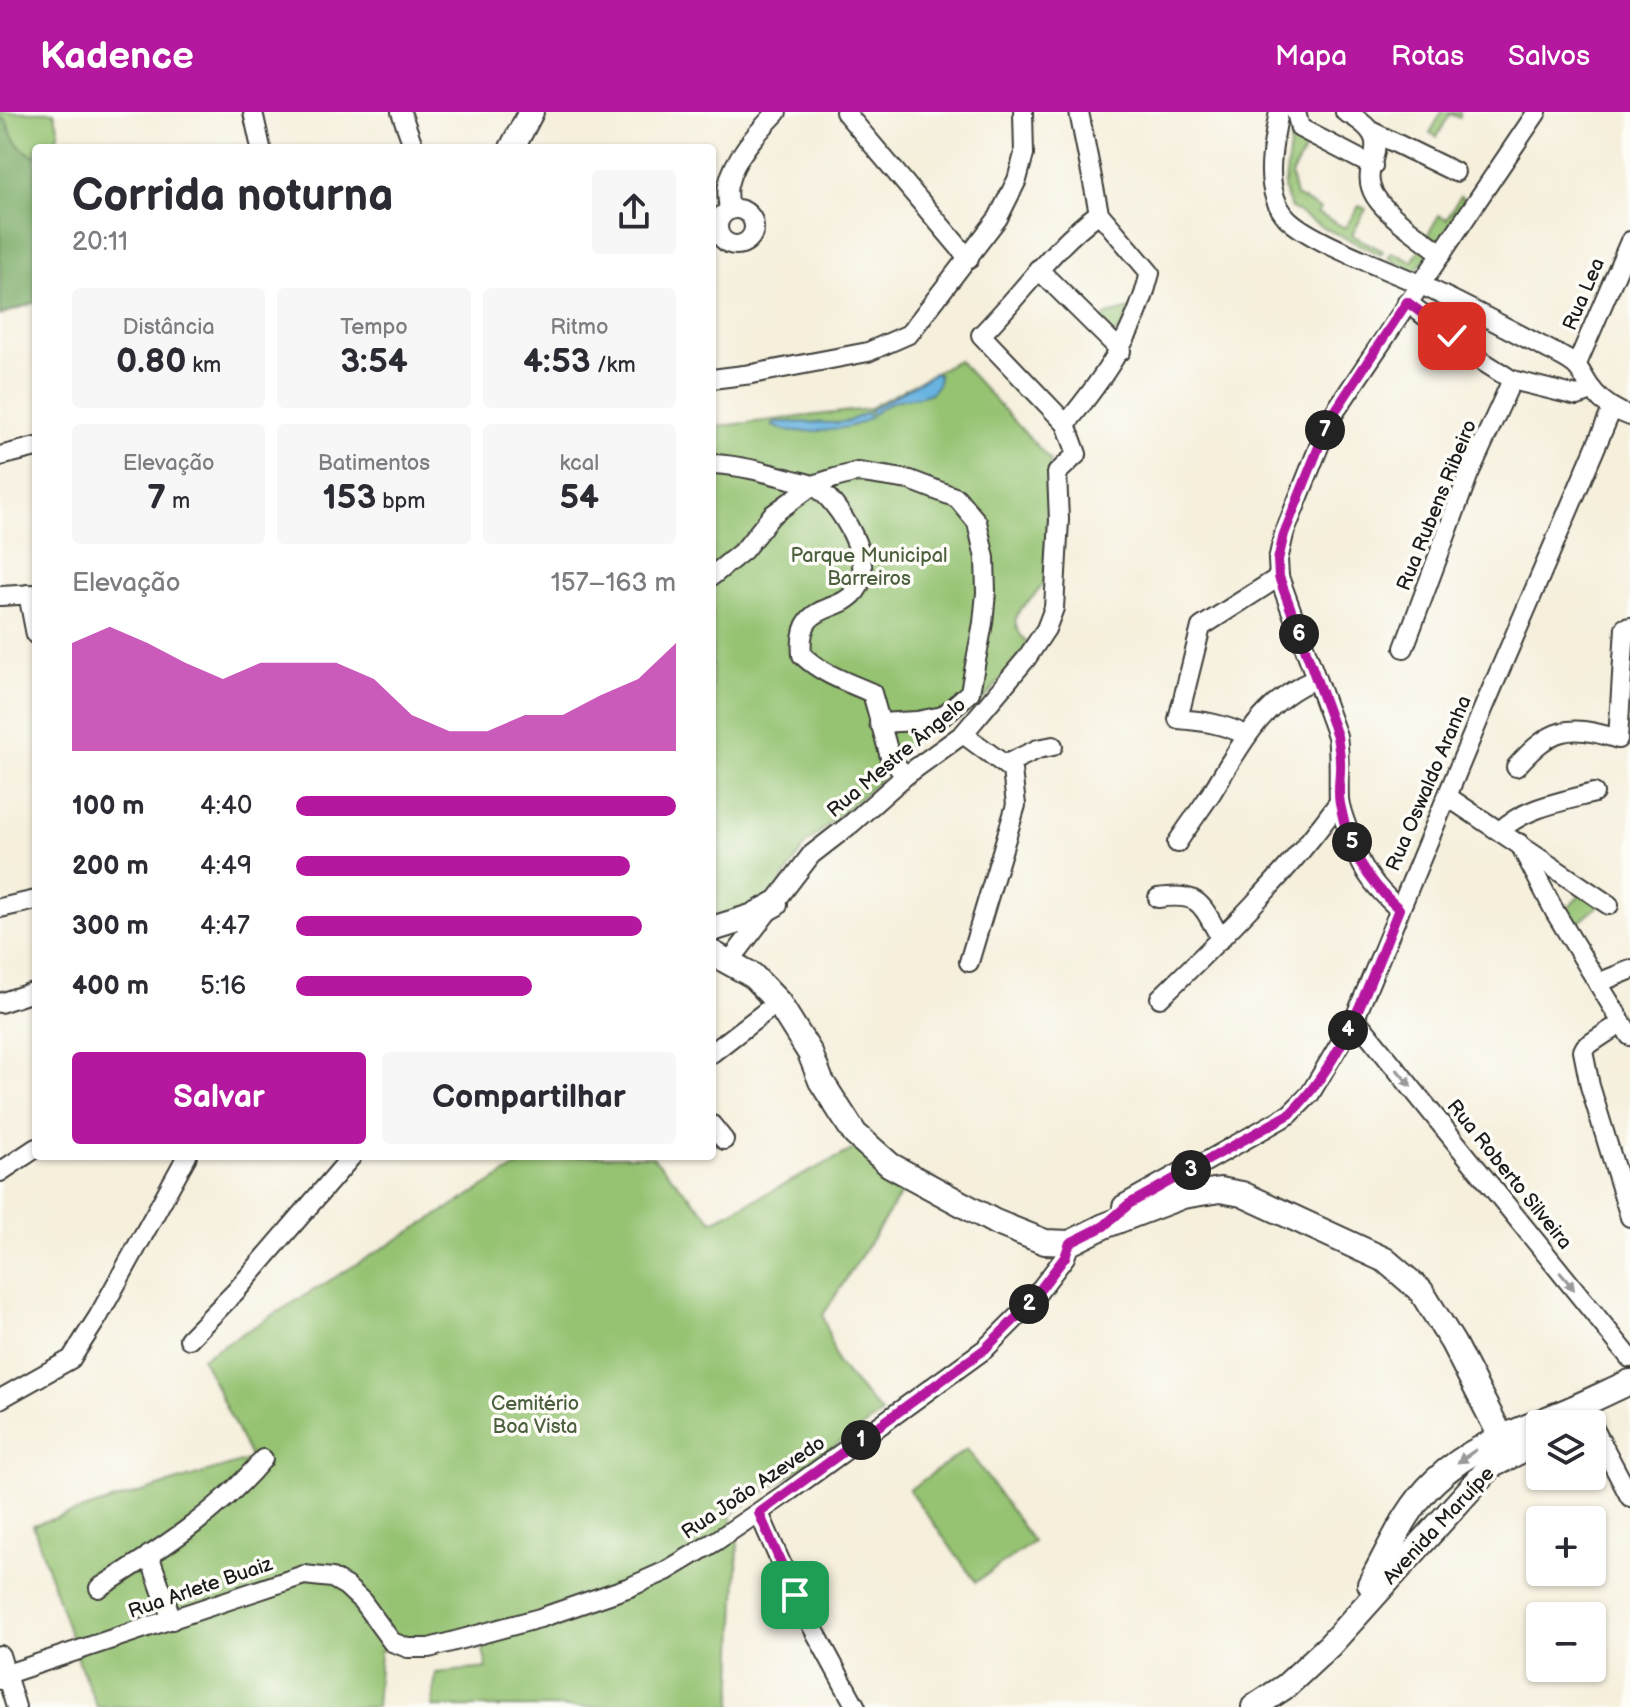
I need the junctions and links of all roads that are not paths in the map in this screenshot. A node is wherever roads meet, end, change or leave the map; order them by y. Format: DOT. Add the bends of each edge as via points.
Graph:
graph roads {
  1 [pos="253,112"];
  2 [pos="401,112"];
  3 [pos="531,112"];
  4 [pos="777,112"];
  5 [pos="845,112"];
  6 [pos="1023,112"];
  7 [pos="1079,112"];
  8 [pos="1279,112"];
  9 [pos="1296,112"];
  10 [pos="1345,112"];
  11 [pos="1537,112"];
  12 [pos="1373,132"];
  13 [pos="260,144"];
  14 [pos="413,144"];
  15 [pos="514,144"];
  16 [pos="1373,166"];
  17 [pos="1455,172"];
  18 [pos="729,210"];
  19 [pos="1099,213"];
  20 [pos="1630,241"];
  21 [pos="974,252"];
  22 [pos="1442,254"];
  23 [pos="1038,269"];
  24 [pos="1421,285"];
  25 [pos="1407,302"];
  26 [pos="1121,351"];
  27 [pos="1577,364"];
  28 [pos="716,378"];
  29 [pos="1512,380"];
  30 [pos="1593,391"];
  31 [pos="1612,409"];
  32 [pos="1630,416"];
  33 [pos="1066,424"];
  34 [pos="32,448"];
  35 [pos="0,456"];
  36 [pos="716,465"];
  37 [pos="813,485"];
  38 [pos="716,573"];
  39 [pos="1279,577"];
  40 [pos="32,594"];
  41 [pos="0,596"];
  42 [pos="1630,627"];
  43 [pos="1404,648"];
  44 [pos="1315,679"];
  45 [pos="879,723"];
  46 [pos="963,734"];
  47 [pos="1246,735"];
  48 [pos="1053,746"];
  49 [pos="1006,764"];
  50 [pos="1516,767"];
  51 [pos="905,776"];
  52 [pos="1594,793"];
  53 [pos="1448,797"];
  54 [pos="1339,802"];
  55 [pos="1501,830"];
  56 [pos="1177,843"];
  57 [pos="1519,843"];
  58 [pos="1158,898"];
  59 [pos="32,901"];
  60 [pos="775,904"];
  61 [pos="1609,905"];
  62 [pos="0,908"];
  63 [pos="1399,909"];
  64 [pos="716,928"];
  65 [pos="1221,939"];
  66 [pos="721,957"];
  67 [pos="969,962"];
  68 [pos="1630,970"];
  69 [pos="1598,983"];
  70 [pos="32,992"];
  71 [pos="1160,998"];
  72 [pos="778,1002"];
  73 [pos="0,1003"];
  74 [pos="1355,1018"];
  75 [pos="1625,1033"];
  76 [pos="716,1050"];
  77 [pos="1243,1142"];
  78 [pos="32,1151"];
  79 [pos="185,1160"];
  80 [pos="349,1160"];
  81 [pos="1193,1169"];
  82 [pos="0,1172"];
  83 [pos="1220,1190"];
  84 [pos="1183,1196"];
  85 [pos="1628,1206"];
  86 [pos="1104,1226"];
  87 [pos="1070,1243"];
  88 [pos="189,1339"];
  89 [pos="1630,1358"];
  90 [pos="1630,1382"];
  91 [pos="2,1393"];
  92 [pos="1630,1399"];
  93 [pos="1606,1412"];
  94 [pos="1526,1443"];
  95 [pos="1506,1445"];
  96 [pos="1606,1456"];
  97 [pos="263,1459"];
  98 [pos="1630,1497"];
  99 [pos="759,1513"];
  100 [pos="149,1555"];
  101 [pos="99,1588"];
  102 [pos="172,1620"];
  103 [pos="392,1642"];
  104 [pos="0,1655"];
  105 [pos="3,1677"];
  106 [pos="16,1707"];
  107 [pos="856,1707"];
  108 [pos="1254,1707"];
  1 -- 13 [label="street"];
  2 -- 14 [label="street"];
  3 -- 15 [label="main road"];
  4 -- 18 [label="street" via="756,133 730,178"];
  5 -- 21 [label="street"];
  6 -- 21 [label="street" via="1024,154 1017,180"];
  7 -- 19 [label="street"];
  8 -- 24 [label="street" via="1271,180 1286,217 1313,236"];
  9 -- 16 [label="street" via="1300,128"];
  10 -- 12 [label="street"];
  11 -- 22 [label="street"];
  12 -- 16 [label="street"];
  12 -- 17 [label="street"];
  16 -- 22 [label="street" via="1371,185 1380,203"];
  19 -- 23 [label="street" via="1071,233"];
  19 -- 26 [label="street" via="1150,273"];
  20 -- 27 [label="street, Rua Lea"];
  21 -- 28 [label="street" via="909,334 868,352"];
  22 -- 24 [label="street"];
  23 -- 26 [label="street"];
  23 -- 33 [label="street" via="981,335"];
  24 -- 25 [label="street"];
  24 -- 27 [label="street"];
  25 -- 29 [label="street"];
  25 -- 39 [label="street" via="1330,419 1284,534"];
  26 -- 33 [label="street"];
  27 -- 30 [label="street"];
  29 -- 30 [label="street" via="1577,396"];
  29 -- 43 [label="street, Rua Rubens Ribeiro" via="1468,476"];
  30 -- 31 [label="street"];
  31 -- 32 [label="street"];
  31 -- 53 [label="street, Rua Oswaldo Aranha"];
  33 -- 46 [label="street, Rua Mestre Ângelo" via="1077,454 1057,473 1054,608 1026,659"];
  34 -- 35 [label="street"];
  36 -- 37 [label="street"];
  37 -- 38 [label="street" via="772,515 744,550"];
  37 -- 45 [label="street" via="835,504 862,552 861,580 857,591 809,620 802,655 872,693"];
  37 -- 45 [label="street" via="857,472 910,480 957,498 977,522 986,593 970,692 943,716"];
  39 -- 44 [label="street"];
  39 -- 47 [label="street" via="1201,627 1178,719 1227,725"];
  40 -- 41 [label="street"];
  42 -- 50 [label="street" via="1625,628 1618,739 1566,729 1534,747"];
  44 -- 47 [label="street" via="1293,688"];
  44 -- 54 [label="street" via="1337,736"];
  45 -- 51 [label="street" via="890,757"];
  46 -- 49 [label="street"];
  46 -- 51 [label="street, Rua Mestre Ângelo"];
  47 -- 56 [label="street"];
  48 -- 49 [label="street"];
  49 -- 67 [label="street" via="1012,770 1016,805"];
  51 -- 60 [label="street, Rua Mestre Ângelo" via="811,855"];
  52 -- 55 [label="street" via="1511,821"];
  53 -- 55 [label="street"];
  53 -- 63 [label="street, Rua Oswaldo Aranha"];
  54 -- 63 [label="street" via="1362,870"];
  54 -- 65 [label="street"];
  55 -- 57 [label="street"];
  57 -- 61 [label="street"];
  57 -- 69 [label="street"];
  58 -- 65 [label="street" via="1191,897"];
  59 -- 62 [label="street"];
  60 -- 64 [label="main road"];
  60 -- 66 [label="street, Rua Mestre Ângelo"];
  63 -- 74 [label="street, Rua Oswaldo Aranha"];
  65 -- 71 [label="street"];
  66 -- 72 [label="main road" via="764,984"];
  68 -- 69 [label="street"];
  69 -- 75 [label="street"];
  70 -- 73 [label="street"];
  72 -- 76 [label="street"];
  72 -- 87 [label="main road" via="855,1134 890,1165 995,1222 1045,1242"];
  74 -- 77 [label="street, Rua Oswaldo Aranha" via="1310,1094 1290,1114"];
  74 -- 89 [label="street, Rua Roberto Silveira, one-way"];
  75 -- 85 [label="street" via="1583,1051"];
  77 -- 81 [label="street, Rua Oswaldo Aranha"];
  77 -- 83 [label="street, Rua Oswaldo Aranha" via="1224,1163"];
  78 -- 82 [label="street"];
  79 -- 91 [label="street" via="71,1359"];
  80 -- 88 [label="street"];
  81 -- 84 [label="street"];
  81 -- 86 [label="main road" via="1119,1211"];
  83 -- 84 [label="main road"];
  83 -- 95 [label="main road" via="1242,1194 1385,1260 1421,1291"];
  84 -- 86 [label="main road"];
  86 -- 87 [label="main road"];
  87 -- 99 [label="street, Rua João Azevedo" via="1026,1308 985,1349"];
  90 -- 95 [label="main road, Avenida Maruípe"];
  92 -- 93 [label="main road"];
  94 -- 95 [label="main road, Avenida Maruípe"];
  95 -- 108 [label="main road, Avenida Maruípe" via="1472,1452 1434,1481 1347,1624 1286,1686"];
  96 -- 98 [label="street"];
  97 -- 100 [label="street" via="210,1512"];
  99 -- 103 [label="street, Rua João Azevedo" via="666,1571 630,1587 429,1648"];
  99 -- 107 [label="street" via="795,1595"];
  100 -- 101 [label="street"];
  100 -- 102 [label="street"];
  102 -- 103 [label="street, Rua Arlete Buaiz" via="282,1581 318,1575 346,1586"];
  102 -- 105 [label="street, Rua Arlete Buaiz"];
  104 -- 105 [label="street"];
  105 -- 106 [label="street"];
}
